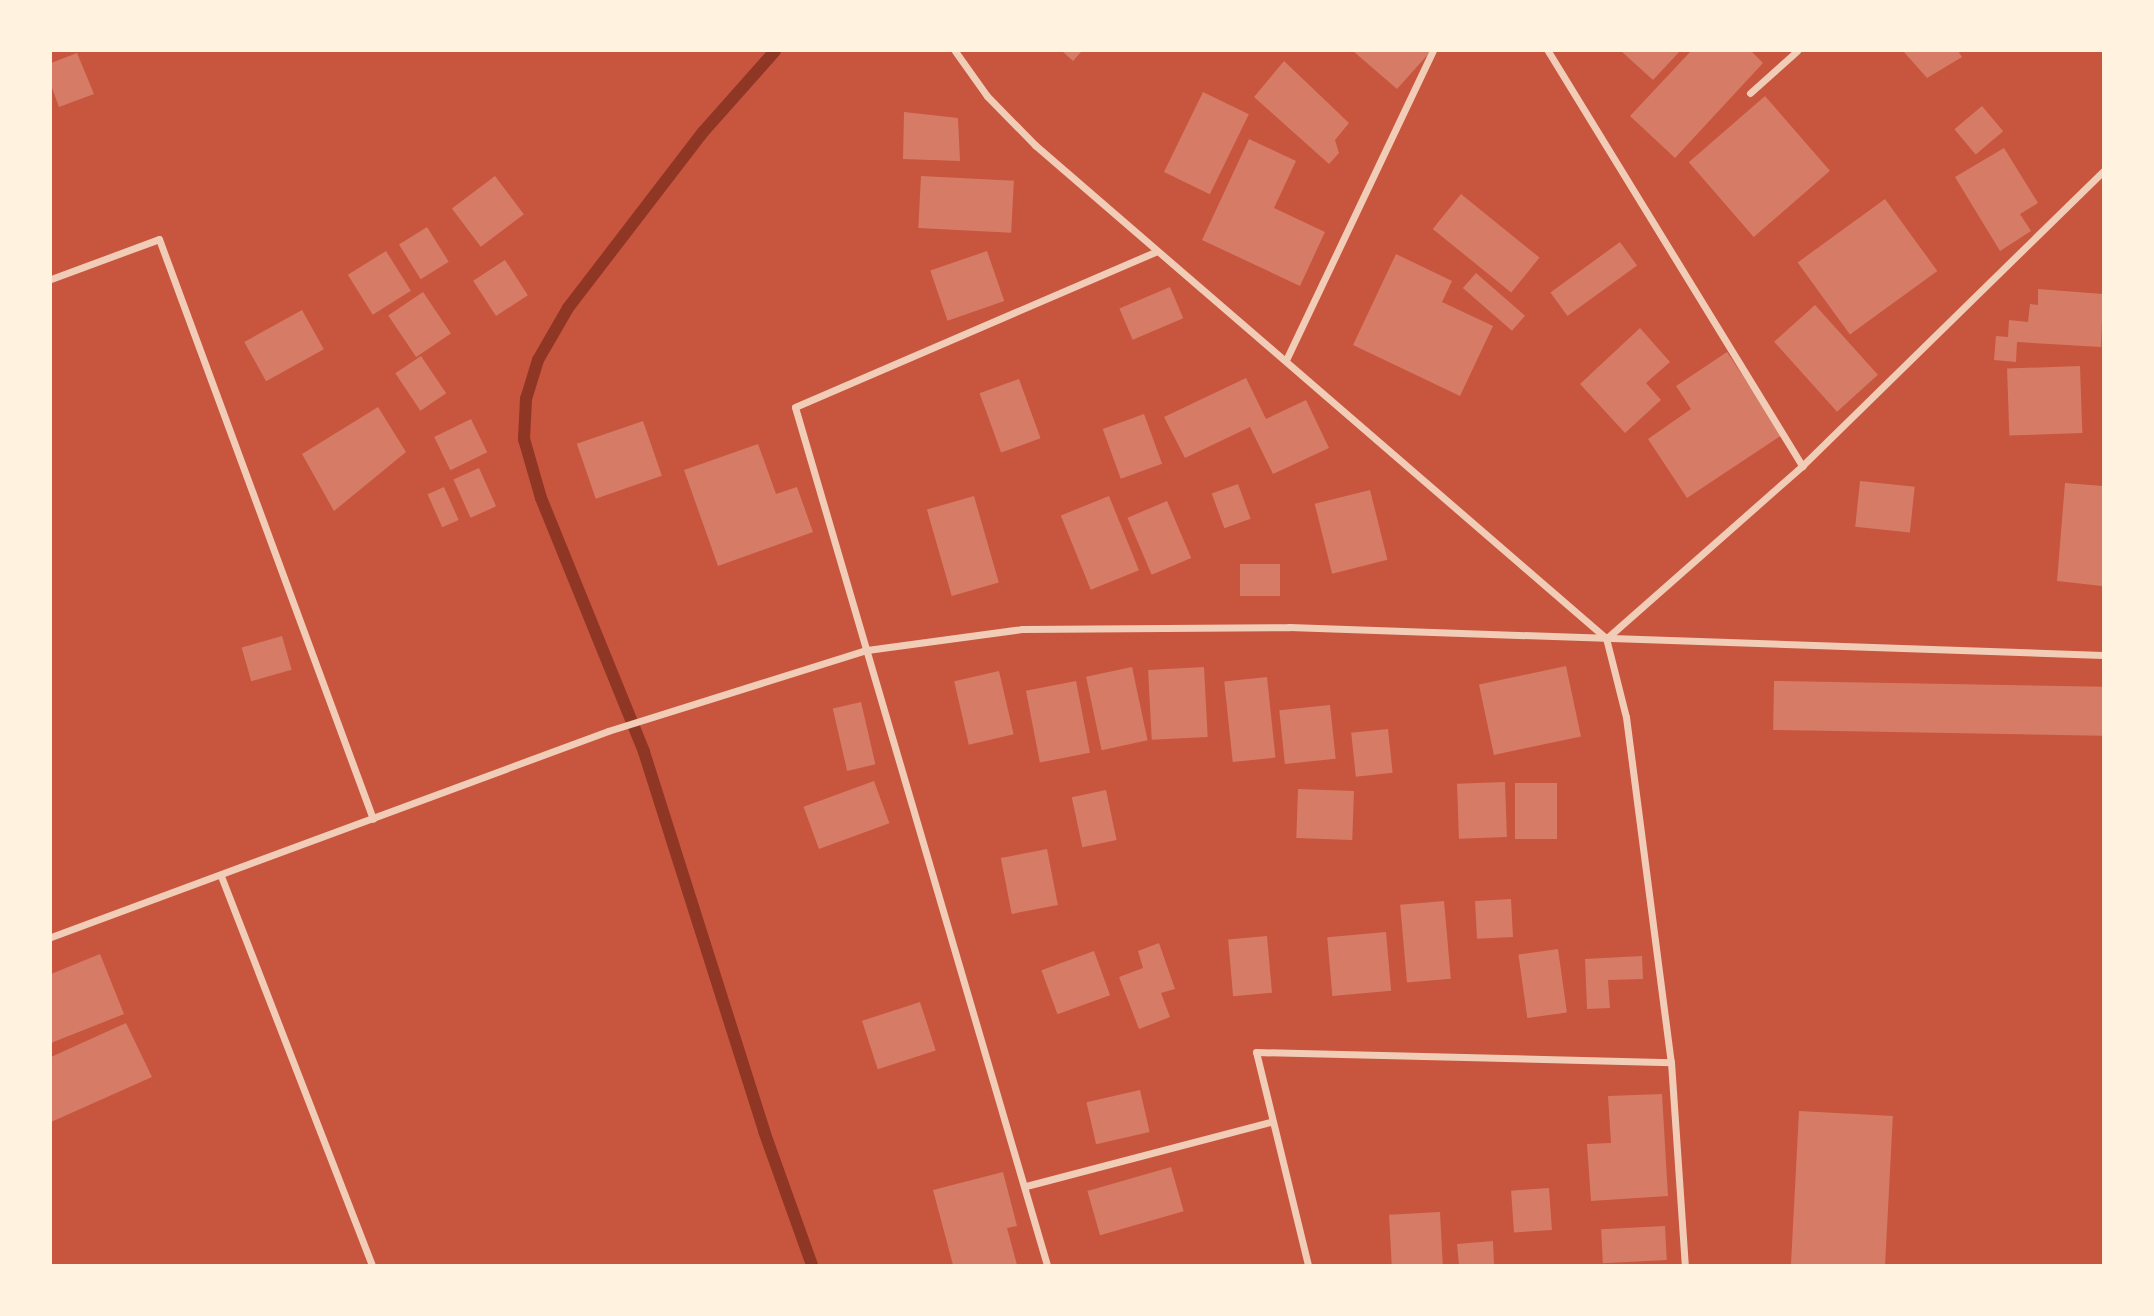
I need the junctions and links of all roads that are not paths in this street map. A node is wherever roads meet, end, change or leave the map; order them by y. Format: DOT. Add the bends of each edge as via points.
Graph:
graph roads {
  1 [pos="955,51"];
  2 [pos="1433,51"];
  3 [pos="1548,51"];
  4 [pos="1797,51"];
  5 [pos="1750,93"];
  6 [pos="2103,171"];
  7 [pos="1155,251"];
  8 [pos="51,279"];
  9 [pos="1286,360"];
  10 [pos="1802,466"];
  11 [pos="1606,638"];
  12 [pos="867,650"];
  13 [pos="2103,655"];
  14 [pos="373,819"];
  15 [pos="221,876"];
  16 [pos="51,937"];
  17 [pos="1671,1062"];
  18 [pos="1273,1121"];
  19 [pos="1026,1186"];
  20 [pos="372,1265"];
  21 [pos="1047,1265"];
  22 [pos="1308,1265"];
  23 [pos="1685,1265"];
  1 -- 7 [label="street" via="986,96"];
  2 -- 9 [label="street"];
  3 -- 10 [label="street"];
  4 -- 5 [label="street"];
  6 -- 10 [label="street"];
  7 -- 9 [label="street"];
  7 -- 12 [label="street" via="794,407"];
  8 -- 14 [label="street" via="159,239"];
  9 -- 11 [label="street"];
  10 -- 11 [label="street"];
  11 -- 12 [label="street" via="1289,627 1022,629"];
  11 -- 13 [label="street"];
  11 -- 17 [label="street" via="1626,717"];
  12 -- 14 [label="street" via="671,709"];
  12 -- 19 [label="street"];
  14 -- 15 [label="street"];
  15 -- 16 [label="street"];
  15 -- 20 [label="street"];
  17 -- 18 [label="street" via="1256,1052"];
  17 -- 23 [label="street"];
  18 -- 19 [label="street"];
  18 -- 22 [label="street"];
  19 -- 21 [label="street"];
}
